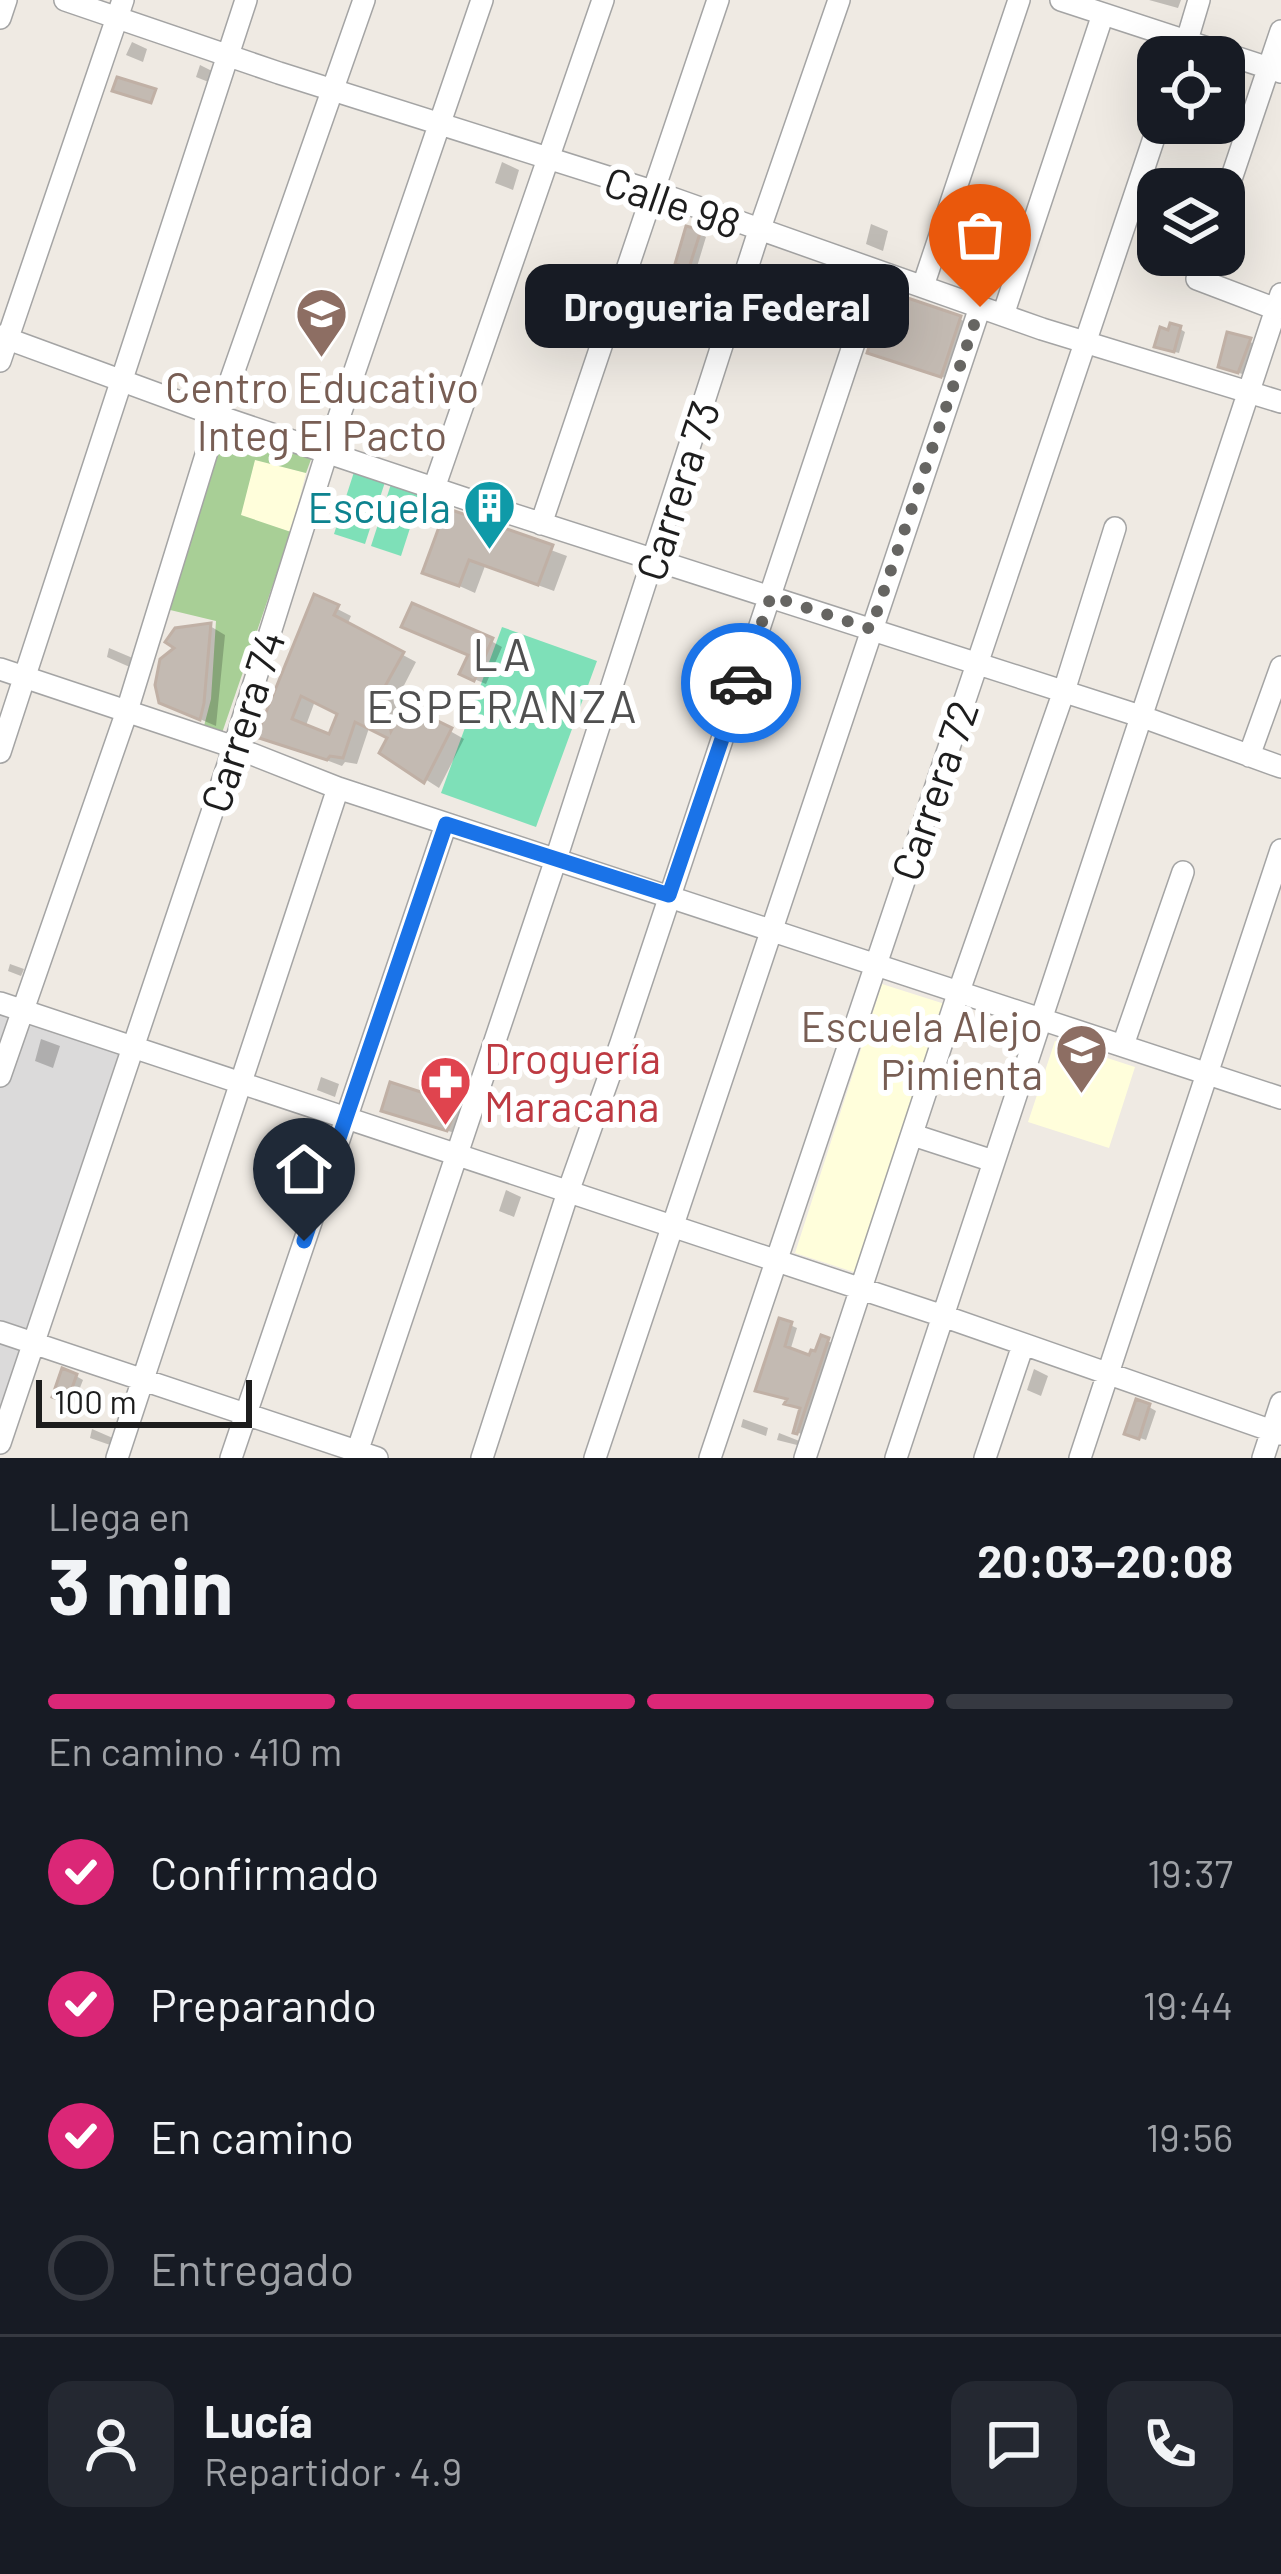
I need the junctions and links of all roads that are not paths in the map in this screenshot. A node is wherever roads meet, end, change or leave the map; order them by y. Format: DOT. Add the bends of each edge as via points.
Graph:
graph roads {
  1 [pos="6,0"];
  2 [pos="65,0"];
  3 [pos="246,0"];
  4 [pos="364,0"];
  5 [pos="482,0"];
  6 [pos="603,0"];
  7 [pos="718,0"];
  8 [pos="839,0"];
  9 [pos="1018,0"];
  10 [pos="1061,0"];
  11 [pos="1199,0"];
  12 [pos="120,9"];
  13 [pos="1103,14"];
  14 [pos="0,18"];
  15 [pos="1281,31"];
  16 [pos="1152,36"];
  17 [pos="1188,36"];
  18 [pos="228,56"];
  19 [pos="1245,63"];
  20 [pos="1275,70"];
  21 [pos="335,89"];
  22 [pos="441,123"];
  23 [pos="1152,144"];
  24 [pos="549,158"];
  25 [pos="1237,168"];
  26 [pos="652,191"];
  27 [pos="759,231"];
  28 [pos="878,272"];
  29 [pos="1198,276"];
  30 [pos="923,286"];
  31 [pos="1278,301"];
  32 [pos="980,307"];
  33 [pos="1004,315"];
  34 [pos="4,337"];
  35 [pos="1088,341"];
  36 [pos="0,361"];
  37 [pos="121,378"];
  38 [pos="1248,392"];
  39 [pos="1281,402"];
  40 [pos="218,416"];
  41 [pos="327,452"];
  42 [pos="434,488"];
  43 [pos="541,524"];
  44 [pos="1114,528"];
  45 [pos="655,559"];
  46 [pos="771,596"];
  47 [pos="871,629"];
  48 [pos="976,663"];
  49 [pos="1281,667"];
  50 [pos="0,669"];
  51 [pos="27,679"];
  52 [pos="1064,692"];
  53 [pos="127,713"];
  54 [pos="1140,716"];
  55 [pos="234,747"];
  56 [pos="0,752"];
  57 [pos="1249,756"];
  58 [pos="1281,767"];
  59 [pos="338,788"];
  60 [pos="446,824"];
  61 [pos="1281,850"];
  62 [pos="556,859"];
  63 [pos="1183,872"];
  64 [pos="669,895"];
  65 [pos="769,931"];
  66 [pos="872,966"];
  67 [pos="959,992"];
  68 [pos="10,1006"];
  69 [pos="1040,1016"];
  70 [pos="1124,1045"];
  71 [pos="134,1047"];
  72 [pos="1205,1071"];
  73 [pos="0,1076"];
  74 [pos="241,1084"];
  75 [pos="1281,1098"];
  76 [pos="345,1119"];
  77 [pos="914,1135"];
  78 [pos="458,1156"];
  79 [pos="993,1160"];
  80 [pos="568,1192"];
  81 [pos="670,1226"];
  82 [pos="775,1261"];
  83 [pos="860,1289"];
  84 [pos="943,1316"];
  85 [pos="0,1332"];
  86 [pos="31,1342"];
  87 [pos="1023,1345"];
  88 [pos="1108,1373"];
  89 [pos="142,1378"];
  90 [pos="1281,1403"];
  91 [pos="246,1414"];
  92 [pos="1276,1433"];
  93 [pos="0,1443"];
  94 [pos="363,1456"];
  95 [pos="117,1458"];
  96 [pos="232,1458"];
  97 [pos="482,1458"];
  98 [pos="595,1458"];
  99 [pos="710,1458"];
  100 [pos="805,1458"];
  101 [pos="896,1458"];
  102 [pos="985,1458"];
  103 [pos="1080,1458"];
  104 [pos="1263,1458"];
  1 -- 14 [label="street"];
  2 -- 12 [label="street, Calle 98"];
  3 -- 18 [label="street"];
  4 -- 21 [label="street"];
  5 -- 22 [label="street, Carrera 74"];
  6 -- 24 [label="street"];
  7 -- 26 [label="street"];
  8 -- 27 [label="street, Carrera 73"];
  9 -- 30 [label="street"];
  10 -- 13 [label="street"];
  11 -- 17 [label="street"];
  12 -- 18 [label="street, Calle 98"];
  12 -- 34 [label="street"];
  13 -- 16 [label="street"];
  13 -- 33 [label="street"];
  15 -- 20 [label="street"];
  18 -- 21 [label="street, Calle 98"];
  18 -- 37 [label="street"];
  19 -- 20 [label="street"];
  20 -- 25 [label="street"];
  21 -- 22 [label="street, Calle 98"];
  21 -- 40 [label="street"];
  22 -- 24 [label="street, Calle 98"];
  22 -- 41 [label="street, Carrera 74"];
  23 -- 35 [label="street, Carrera 72"];
  24 -- 26 [label="street, Calle 98"];
  24 -- 42 [label="street"];
  26 -- 27 [label="street, Calle 98"];
  26 -- 43 [label="street"];
  27 -- 28 [label="street, Calle 98"];
  27 -- 45 [label="street, Carrera 73"];
  28 -- 30 [label="street, Calle 98"];
  28 -- 46 [label="street"];
  29 -- 31 [label="street"];
  30 -- 32 [label="street, Calle 98"];
  31 -- 38 [label="street"];
  32 -- 33 [label="street, Calle 98"];
  32 -- 47 [label="street"];
  33 -- 35 [label="street, Calle 98"];
  34 -- 36 [label="street"];
  34 -- 37 [label="street"];
  35 -- 38 [label="street, Calle 98"];
  35 -- 48 [label="street, Carrera 72"];
  37 -- 40 [label="street"];
  37 -- 51 [label="street"];
  38 -- 39 [label="street, Calle 98"];
  38 -- 54 [label="street"];
  40 -- 41 [label="street"];
  40 -- 53 [label="street"];
  41 -- 42 [label="street"];
  41 -- 55 [label="street, Carrera 74"];
  42 -- 43 [label="street"];
  43 -- 45 [label="street"];
  44 -- 52 [label="street"];
  45 -- 46 [label="street"];
  45 -- 62 [label="street, Carrera 73"];
  46 -- 47 [label="street"];
  46 -- 64 [label="street"];
  47 -- 48 [label="street"];
  47 -- 65 [label="street"];
  48 -- 52 [label="street"];
  48 -- 66 [label="street, Carrera 72"];
  49 -- 57 [label="street"];
  50 -- 51 [label="street"];
  51 -- 53 [label="street"];
  51 -- 56 [label="street"];
  52 -- 54 [label="street"];
  52 -- 67 [label="street"];
  53 -- 55 [label="street"];
  53 -- 68 [label="street"];
  54 -- 57 [label="street"];
  54 -- 69 [label="street"];
  55 -- 59 [label="street"];
  55 -- 71 [label="street, Carrera 74"];
  57 -- 58 [label="street"];
  59 -- 60 [label="street"];
  59 -- 74 [label="street"];
  60 -- 62 [label="street"];
  60 -- 76 [label="street"];
  61 -- 72 [label="street"];
  62 -- 64 [label="street"];
  62 -- 78 [label="street, Carrera 73"];
  63 -- 70 [label="street"];
  64 -- 65 [label="street"];
  64 -- 80 [label="street"];
  65 -- 66 [label="street"];
  65 -- 81 [label="street"];
  66 -- 67 [label="street"];
  66 -- 82 [label="street, Carrera 72"];
  67 -- 69 [label="street"];
  67 -- 77 [label="street"];
  68 -- 71 [label="street"];
  68 -- 73 [label="street"];
  69 -- 70 [label="street"];
  69 -- 79 [label="street"];
  70 -- 72 [label="street"];
  71 -- 74 [label="street"];
  71 -- 86 [label="street, Carrera 74"];
  72 -- 75 [label="street"];
  72 -- 88 [label="street"];
  74 -- 76 [label="street"];
  74 -- 89 [label="street"];
  76 -- 78 [label="street"];
  76 -- 91 [label="street"];
  77 -- 79 [label="street"];
  77 -- 83 [label="street"];
  78 -- 80 [label="street"];
  78 -- 94 [label="street, Carrera 73"];
  79 -- 84 [label="street"];
  80 -- 81 [label="street"];
  80 -- 97 [label="street"];
  81 -- 82 [label="street"];
  81 -- 98 [label="street"];
  82 -- 83 [label="street"];
  82 -- 99 [label="street, Carrera 72"];
  83 -- 84 [label="street"];
  83 -- 100 [label="street"];
  84 -- 87 [label="street"];
  84 -- 101 [label="street"];
  85 -- 86 [label="street"];
  86 -- 89 [label="street"];
  86 -- 93 [label="street, Carrera 74"];
  87 -- 88 [label="street"];
  87 -- 102 [label="street"];
  88 -- 92 [label="street"];
  88 -- 103 [label="street"];
  89 -- 91 [label="street"];
  89 -- 95 [label="street"];
  90 -- 92 [label="street"];
  91 -- 94 [label="street"];
  91 -- 96 [label="street"];
  92 -- 104 [label="street"];
}
